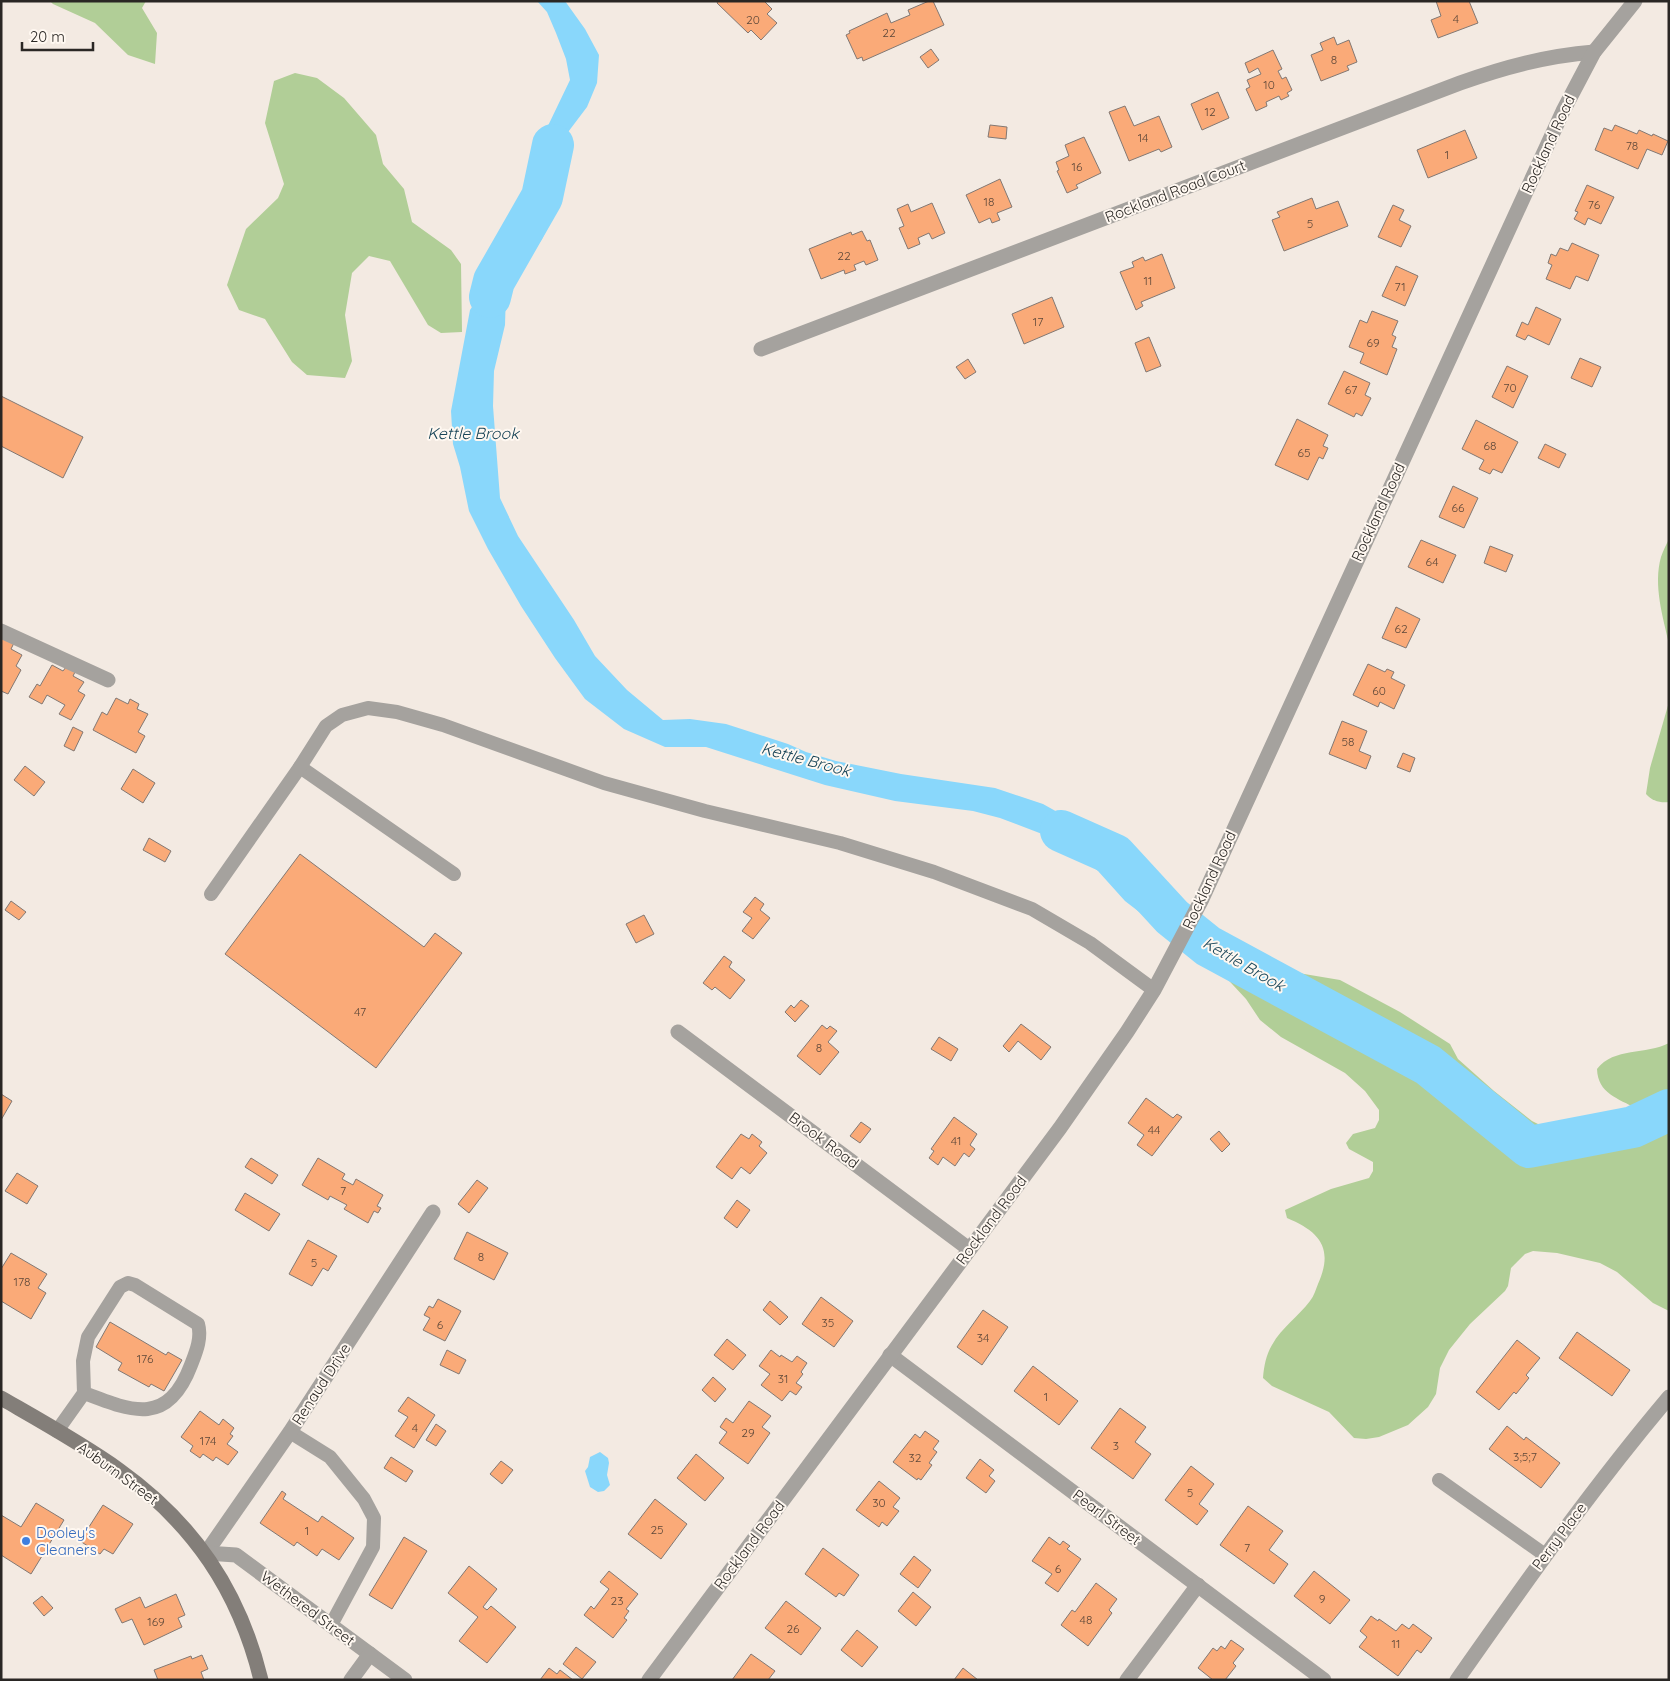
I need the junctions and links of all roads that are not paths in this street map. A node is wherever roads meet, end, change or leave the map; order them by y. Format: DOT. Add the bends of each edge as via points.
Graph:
graph roads {
  1 [pos="1635,1"];
  2 [pos="1594,52"];
  3 [pos="761,349"];
  4 [pos="1,631"];
  5 [pos="108,680"];
  6 [pos="300,767"];
  7 [pos="454,874"];
  8 [pos="211,894"];
  9 [pos="1154,990"];
  10 [pos="678,1032"];
  11 [pos="434,1212"];
  12 [pos="970,1249"];
  13 [pos="890,1355"];
  14 [pos="84,1393"];
  15 [pos="1669,1397"];
  16 [pos="1,1398"];
  17 [pos="57,1431"];
  18 [pos="290,1432"];
  19 [pos="1439,1480"];
  20 [pos="206,1553"];
  21 [pos="1545,1555"];
  22 [pos="1198,1585"];
  23 [pos="331,1625"];
  24 [pos="370,1654"];
  25 [pos="260,1680"];
  26 [pos="351,1680"];
  27 [pos="404,1680"];
  28 [pos="649,1680"];
  29 [pos="1127,1680"];
  30 [pos="1324,1680"];
  31 [pos="1457,1680"];
  1 -- 2 [label="street, Rockland Road"];
  2 -- 3 [label="street, Rockland Road Court" via="1534,60 1460,83"];
  2 -- 9 [label="street, Rockland Road" via="1563,111 1190,923"];
  4 -- 5 [label="street"];
  6 -- 7 [label="lane"];
  6 -- 8 [label="lane"];
  6 -- 9 [label="lane" via="326,726 342,715 368,708 397,712 604,783 840,843 934,872 1032,910 1090,943"];
  9 -- 12 [label="street, Rockland Road" via="1060,1128"];
  10 -- 12 [label="street, Brook Road"];
  11 -- 18 [label="street, Renaud Drive"];
  12 -- 13 [label="street, Rockland Road"];
  13 -- 22 [label="street, Pearl Street"];
  13 -- 28 [label="street, Rockland Road"];
  14 -- 14 [label="lane" via="130,1409 151,1410 161,1406 177,1392 187,1375 199,1343 198,1324 135,1285 128,1283 120,1287 88,1337 83,1361"];
  14 -- 17 [label="lane"];
  15 -- 21 [label="street, Perry Place" via="1600,1480"];
  16 -- 17 [label="main road, Auburn Street"];
  17 -- 20 [label="main road, Auburn Street" via="139,1485"];
  18 -- 20 [label="street, Renaud Drive"];
  18 -- 23 [label="lane" via="330,1457 364,1499 374,1518 373,1547"];
  19 -- 21 [label="lane"];
  20 -- 23 [label="street, Wethered Street" via="236,1555"];
  20 -- 25 [label="main road, Auburn Street" via="238,1610"];
  21 -- 31 [label="street, Perry Place"];
  22 -- 29 [label="street"];
  22 -- 30 [label="street, Pearl Street"];
  23 -- 24 [label="street, Wethered Street"];
  24 -- 26 [label="street"];
  24 -- 27 [label="street, Wethered Street"];
}
